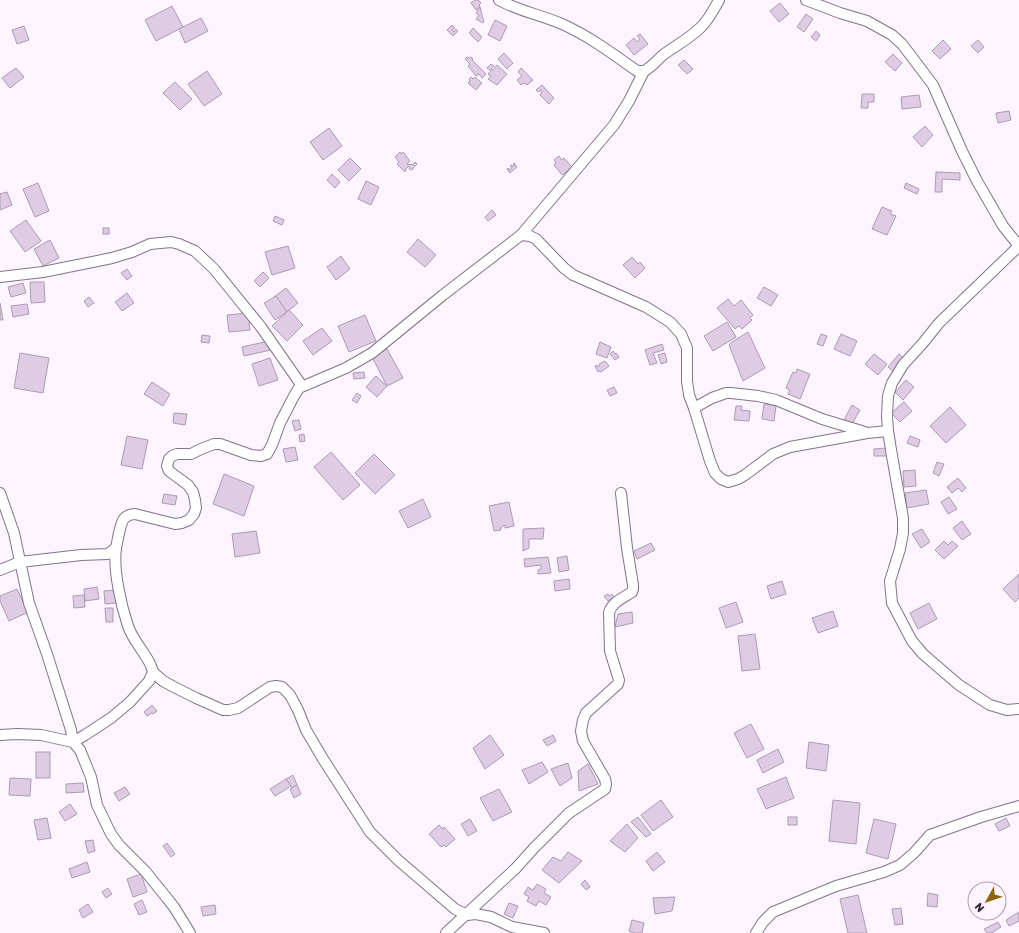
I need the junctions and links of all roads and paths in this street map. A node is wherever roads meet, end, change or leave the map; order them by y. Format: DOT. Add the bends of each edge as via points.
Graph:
graph roads {
  1 [pos="499,0"];
  2 [pos="719,0"];
  3 [pos="806,0"];
  4 [pos="644,72"];
  5 [pos="521,235"];
  6 [pos="1019,246"];
  7 [pos="0,277"];
  8 [pos="302,386"];
  9 [pos="694,408"];
  10 [pos="888,431"];
  11 [pos="867,432"];
  12 [pos="0,493"];
  13 [pos="621,493"];
  14 [pos="116,548"];
  15 [pos="20,562"];
  16 [pos="0,570"];
  17 [pos="152,672"];
  18 [pos="1019,709"];
  19 [pos="0,735"];
  20 [pos="73,742"];
  21 [pos="1019,806"];
  22 [pos="467,914"];
  23 [pos="190,933"];
  24 [pos="446,933"];
  25 [pos="544,933"];
  26 [pos="756,933"];
  1 -- 4 [label="street" via="562,24 638,71"];
  2 -- 4 [label="street" via="701,27"];
  3 -- 6 [label="street" via="866,21 892,35 902,44 934,85 958,144 977,181 1003,226"];
  4 -- 5 [label="street" via="630,101 614,125"];
  5 -- 8 [label="street" via="372,353 346,368"];
  5 -- 9 [label="street" via="536,239 573,275 642,305 673,325 681,334 687,348 688,388"];
  6 -- 10 [label="street" via="939,323 904,365 892,382 888,396"];
  7 -- 8 [label="street" via="37,273 112,258 150,244 179,244 195,251 214,269 261,327"];
  8 -- 14 [label="street" via="290,402 267,454 251,455 214,444 191,454 172,456 167,466 168,471 188,485 193,492 196,508 194,514 189,520 175,524 129,514 122,521"];
  9 -- 11 [label="street" via="726,393 758,396 776,400 822,420"];
  9 -- 11 [label="street" via="715,473 728,482 745,475 780,451"];
  10 -- 11 [label="street"];
  10 -- 18 [label="street" via="903,518 900,549 890,581 892,603 912,641 959,685 990,705 1007,710"];
  12 -- 15 [label="street" via="14,534"];
  13 -- 22 [label="street" via="633,589 609,610 610,651 619,680 618,684 586,713 581,731 583,741 604,779 605,789 569,812 516,868"];
  14 -- 15 [label="street" via="108,554"];
  14 -- 17 [label="street" via="115,569 128,628 149,662"];
  15 -- 16 [label="street"];
  15 -- 20 [label="street" via="29,603"];
  17 -- 20 [label="street" via="149,680 125,707"];
  17 -- 22 [label="street" via="174,687 223,710 238,708 270,687 276,686 287,691 306,730 370,832 455,909"];
  19 -- 20 [label="street" via="41,735"];
  20 -- 23 [label="street" via="84,759 97,805 111,834 174,907"];
  21 -- 26 [label="street" via="981,816 930,836 900,865 836,886 779,909 763,922"];
  22 -- 24 [label="street"];
  22 -- 25 [label="street" via="485,915 512,927"];
}
